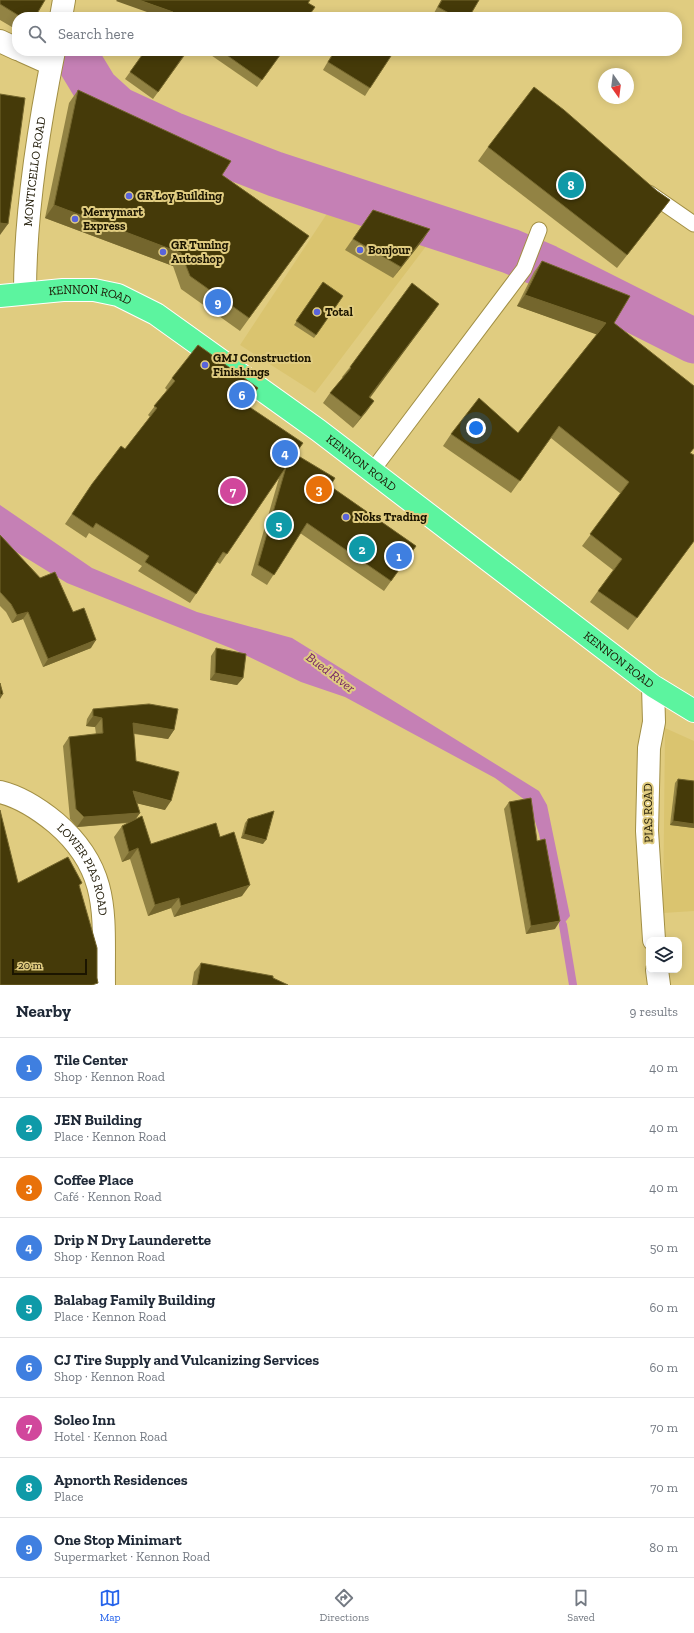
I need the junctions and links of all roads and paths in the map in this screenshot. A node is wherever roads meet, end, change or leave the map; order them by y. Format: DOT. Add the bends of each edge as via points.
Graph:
graph roads {
  1 [pos="64,0"];
  2 [pos="62,12"];
  3 [pos="0,41"];
  4 [pos="12,47"];
  5 [pos="53,57"];
  6 [pos="636,182"];
  7 [pos="694,224"];
  8 [pos="539,230"];
  9 [pos="25,293"];
  10 [pos="0,296"];
  11 [pos="372,471"];
  12 [pos="653,686"];
  13 [pos="694,711"];
  14 [pos="0,792"];
  15 [pos="654,937"];
  16 [pos="657,973"];
  17 [pos="104,985"];
  18 [pos="659,985"];
  1 -- 2 [label="street"];
  3 -- 4 [label="street"];
  5 -- 9 [label="street, MONTICELLO ROAD" via="28,221"];
  6 -- 7 [label="lane" via="653,198"];
  8 -- 11 [label="lane" via="524,269"];
  9 -- 10 [label="highway, KENNON ROAD"];
  9 -- 11 [label="highway, KENNON ROAD" via="94,290 118,295 136,303 156,314 294,412"];
  11 -- 12 [label="highway, KENNON ROAD"];
  12 -- 13 [label="highway, KENNON ROAD"];
  12 -- 15 [label="street, PIAS ROAD" via="654,722 649,748 647,831"];
  14 -- 17 [label="street, LOWER PIAS ROAD" via="13,795 43,812 75,842 93,868 103,911"];
  16 -- 18 [label="street"];
}
